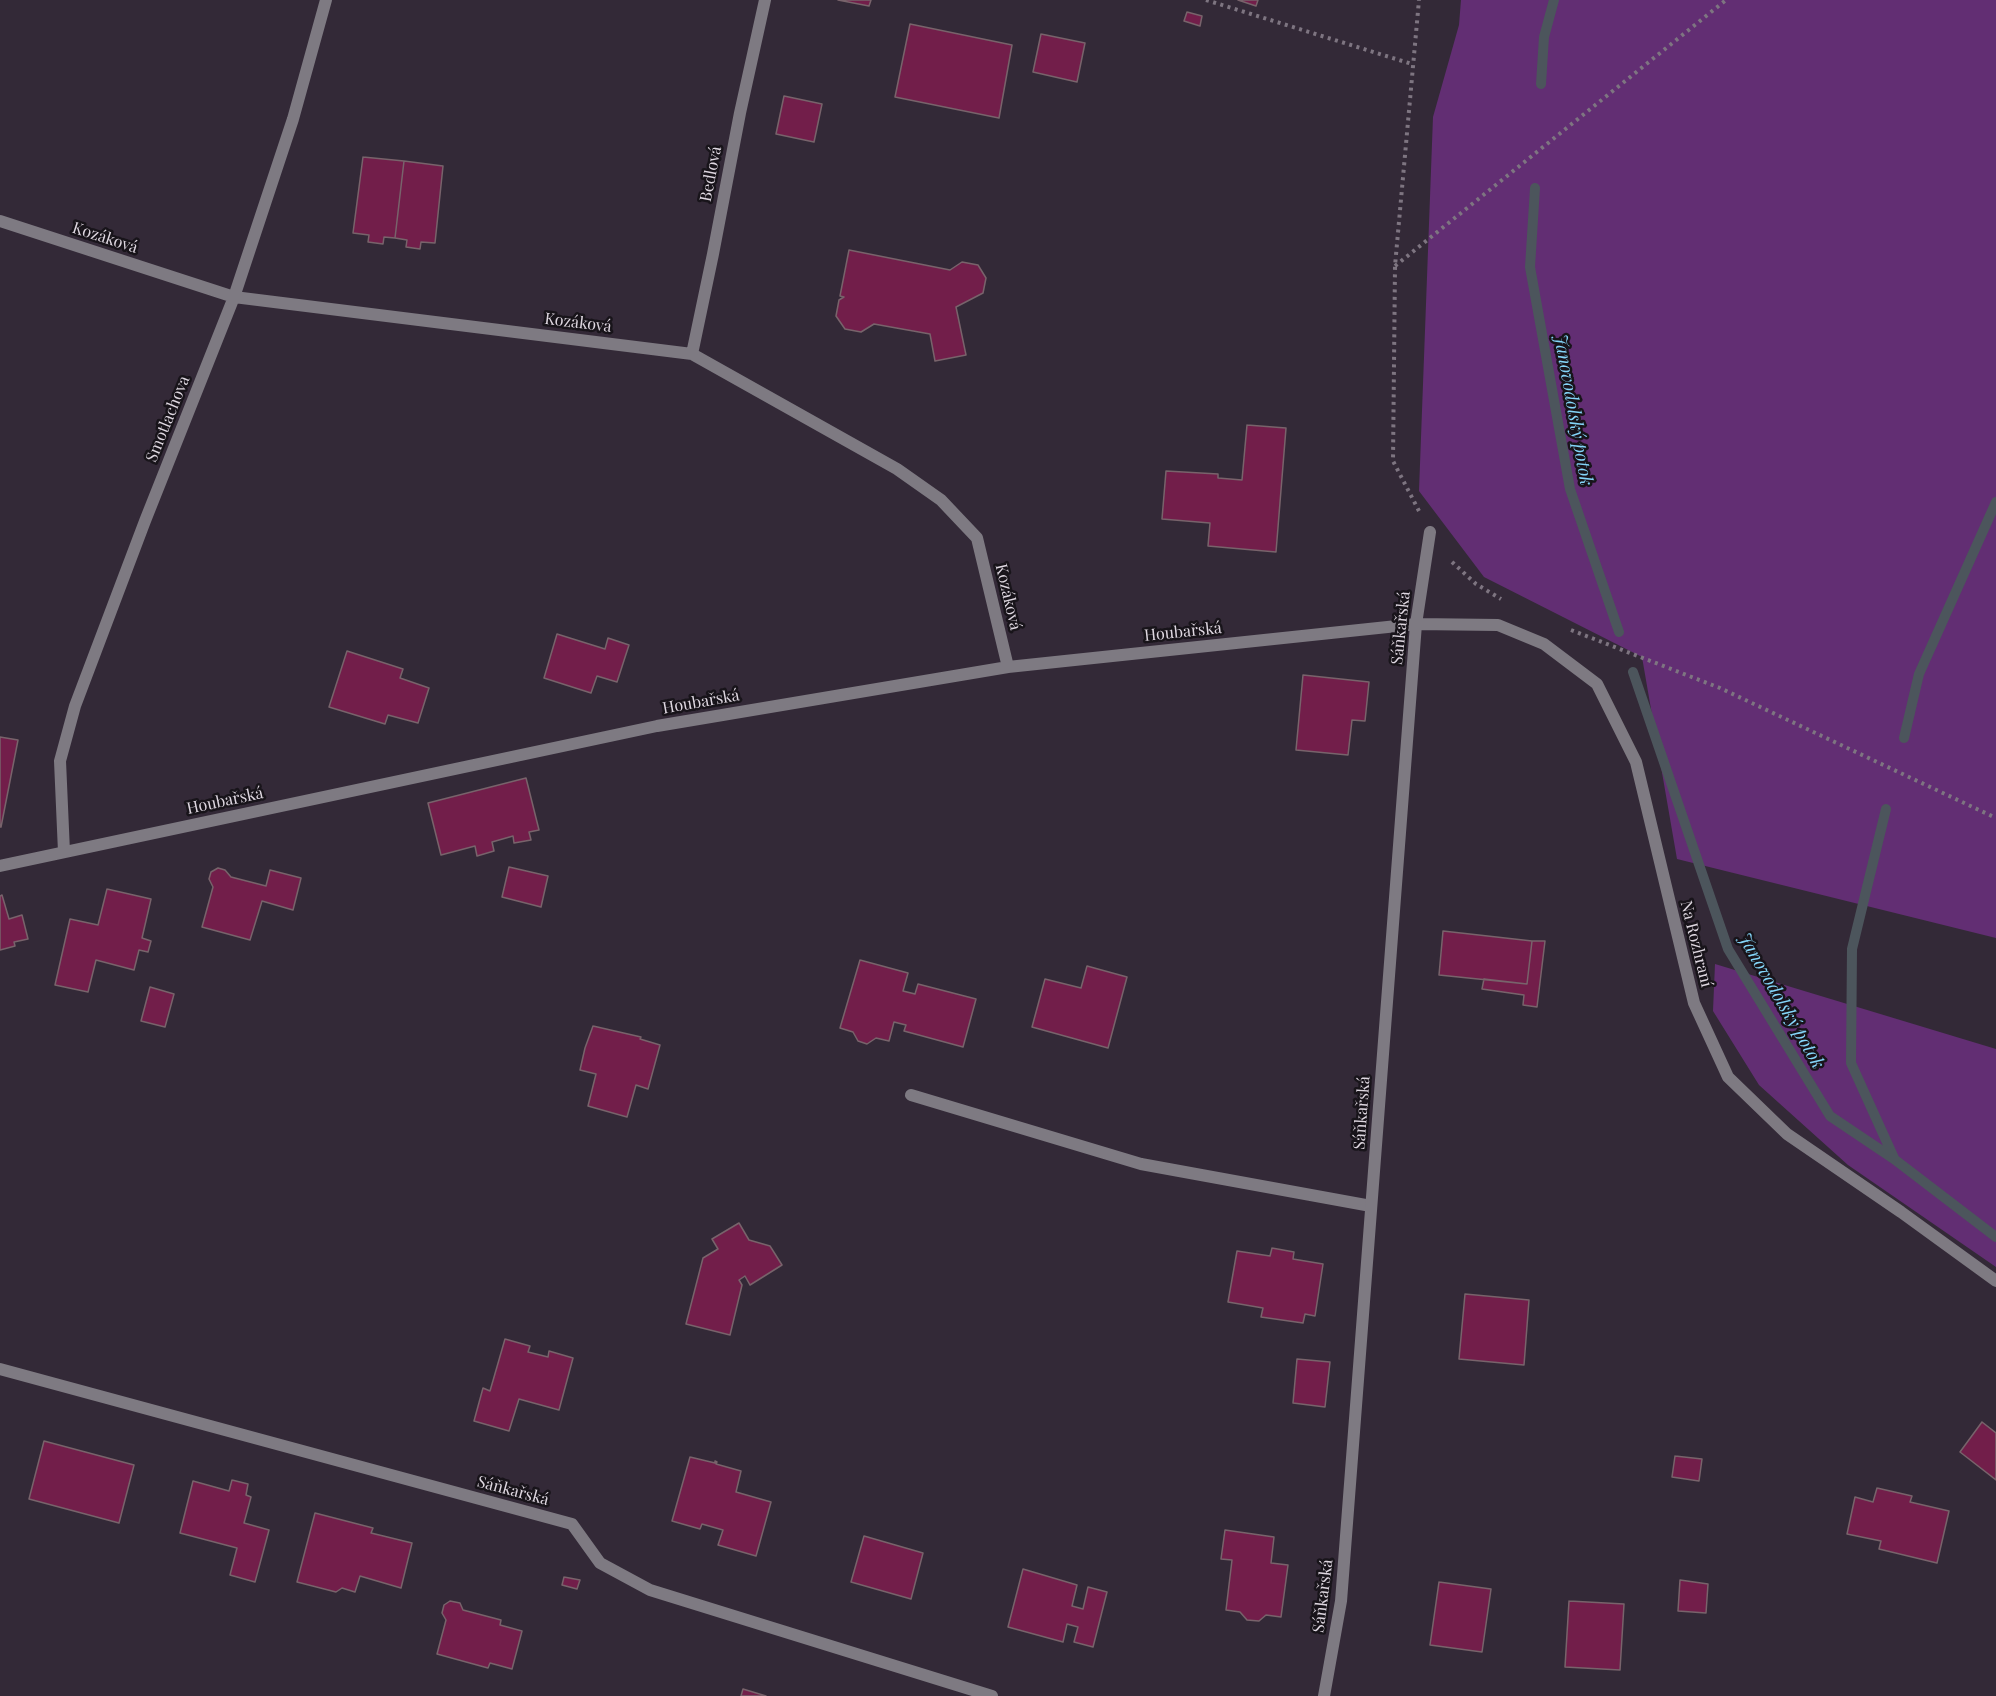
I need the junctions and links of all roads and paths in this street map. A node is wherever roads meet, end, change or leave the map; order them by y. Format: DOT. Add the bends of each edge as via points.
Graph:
graph roads {
  1 [pos="326,0"];
  2 [pos="765,0"];
  3 [pos="1206,0"];
  4 [pos="1419,0"];
  5 [pos="1726,0"];
  6 [pos="1412,64"];
  7 [pos="0,221"];
  8 [pos="1395,266"];
  9 [pos="234,297"];
  10 [pos="692,354"];
  11 [pos="1430,532"];
  12 [pos="1505,602"];
  13 [pos="1416,624"];
  14 [pos="1568,629"];
  15 [pos="1008,667"];
  16 [pos="1996,818"];
  17 [pos="64,852"];
  18 [pos="0,866"];
  19 [pos="911,1095"];
  20 [pos="1371,1206"];
  21 [pos="1996,1281"];
  22 [pos="0,1369"];
  23 [pos="992,1696"];
  24 [pos="1324,1696"];
  1 -- 9 [label="street, Smotlachova" via="293,119"];
  2 -- 10 [label="street, Bedlová"];
  3 -- 6 [label="path"];
  4 -- 6 [label="path"];
  5 -- 8 [label="path"];
  6 -- 8 [label="path"];
  7 -- 9 [label="street, Kozáková"];
  8 -- 11 [label="path" via="1393,461"];
  9 -- 10 [label="street, Kozáková"];
  9 -- 17 [label="street, Smotlachova" via="75,706 60,761"];
  10 -- 15 [label="street, Kozáková" via="897,469 941,500 977,538"];
  11 -- 12 [label="path" via="1449,560"];
  11 -- 13 [label="street, Sáňkařská"];
  13 -- 15 [label="street, Houbařská"];
  13 -- 20 [label="street, Sáňkařská"];
  13 -- 21 [label="street, Na Rozhraní" via="1498,625 1544,644 1597,684 1636,762 1694,1003 1728,1077 1787,1134"];
  14 -- 16 [label="path" via="1720,688"];
  15 -- 17 [label="street, Houbařská" via="657,726"];
  17 -- 18 [label="street, Houbařská"];
  19 -- 20 [label="street" via="1141,1164"];
  20 -- 24 [label="street, Sáňkařská" via="1341,1601"];
  22 -- 23 [label="street, Sáňkařská" via="572,1524 600,1563 650,1590"];
}
